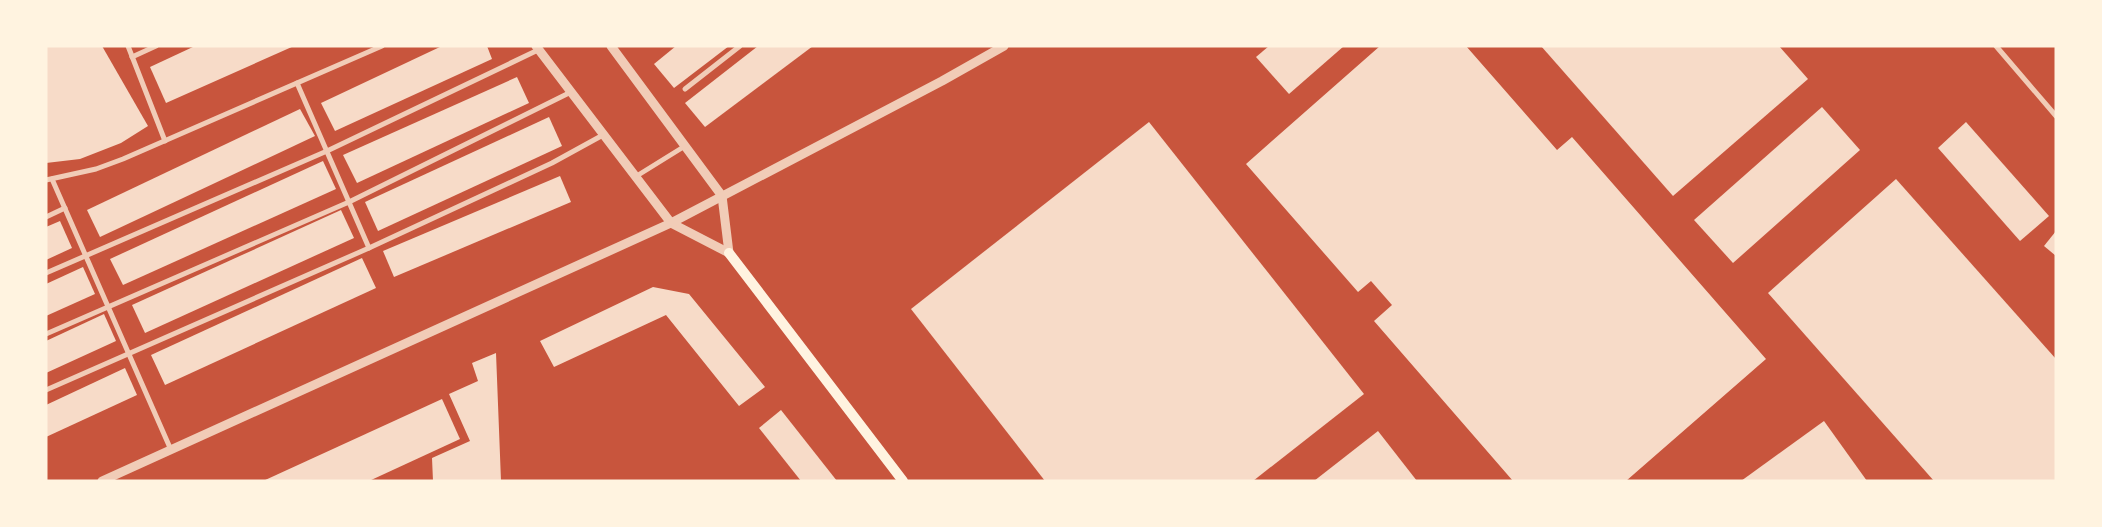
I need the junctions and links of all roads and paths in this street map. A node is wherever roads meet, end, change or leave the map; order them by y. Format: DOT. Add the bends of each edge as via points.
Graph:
graph roads {
  1 [pos="128,46"];
  2 [pos="156,46"];
  3 [pos="382,46"];
  4 [pos="611,46"];
  5 [pos="740,46"];
  6 [pos="1004,46"];
  7 [pos="1996,46"];
  8 [pos="537,48"];
  9 [pos="132,57"];
  10 [pos="297,83"];
  11 [pos="685,89"];
  12 [pos="571,92"];
  13 [pos="2056,116"];
  14 [pos="603,134"];
  15 [pos="165,140"];
  16 [pos="685,146"];
  17 [pos="327,151"];
  18 [pos="636,177"];
  19 [pos="49,179"];
  20 [pos="722,196"];
  21 [pos="349,202"];
  22 [pos="65,208"];
  23 [pos="46,217"];
  24 [pos="671,224"];
  25 [pos="369,248"];
  26 [pos="729,252"];
  27 [pos="86,254"];
  28 [pos="46,273"];
  29 [pos="108,306"];
  30 [pos="46,334"];
  31 [pos="130,353"];
  32 [pos="46,390"];
  33 [pos="171,450"];
  34 [pos="102,481"];
  35 [pos="903,481"];
  1 -- 9 [label="street"];
  2 -- 9 [label="street"];
  3 -- 10 [label="street"];
  4 -- 16 [label="street"];
  5 -- 11 [label="street"];
  6 -- 20 [label="street"];
  7 -- 13 [label="street"];
  8 -- 12 [label="street"];
  8 -- 17 [label="street"];
  9 -- 15 [label="street"];
  10 -- 15 [label="street"];
  10 -- 17 [label="street"];
  12 -- 14 [label="street"];
  12 -- 21 [label="street"];
  14 -- 18 [label="street"];
  14 -- 25 [label="street" via="552,163"];
  15 -- 19 [label="street" via="96,169"];
  16 -- 18 [label="street"];
  16 -- 20 [label="street"];
  17 -- 21 [label="street"];
  17 -- 27 [label="street"];
  18 -- 24 [label="street"];
  19 -- 22 [label="street"];
  20 -- 24 [label="street"];
  20 -- 26 [label="street"];
  21 -- 25 [label="street"];
  21 -- 29 [label="street"];
  22 -- 23 [label="street"];
  22 -- 27 [label="street"];
  24 -- 26 [label="street"];
  24 -- 33 [label="street"];
  25 -- 31 [label="street"];
  26 -- 35 [label="main road"];
  27 -- 28 [label="street"];
  27 -- 29 [label="street"];
  29 -- 30 [label="street"];
  29 -- 31 [label="street"];
  31 -- 32 [label="street"];
  31 -- 33 [label="street"];
  33 -- 34 [label="street"];
}
